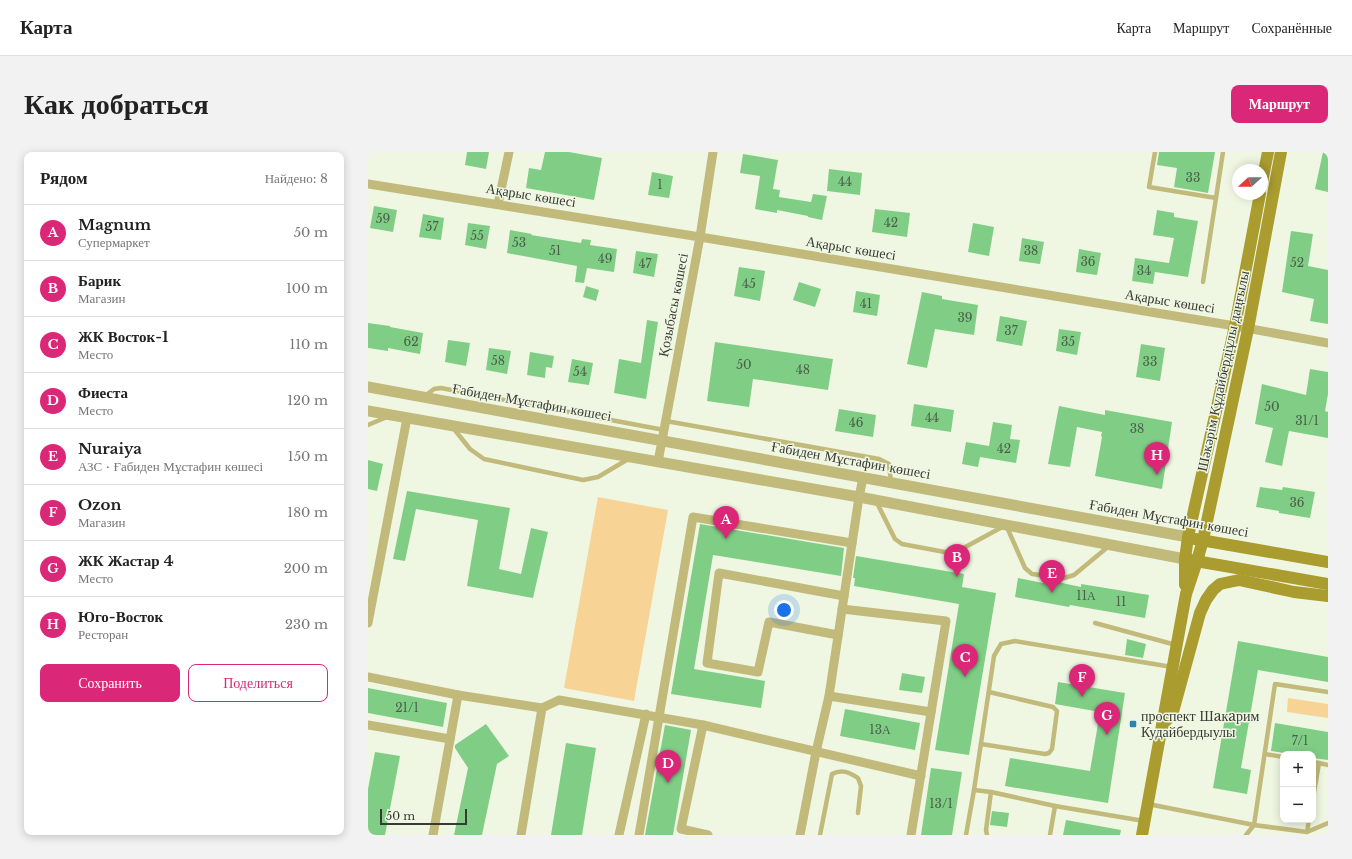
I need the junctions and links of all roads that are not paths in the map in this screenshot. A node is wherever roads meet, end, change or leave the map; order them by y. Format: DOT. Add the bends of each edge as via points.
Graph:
graph roads {
  1 [pos="509,152"];
  2 [pos="713,152"];
  3 [pos="1155,152"];
  4 [pos="1223,152"];
  5 [pos="1268,152"];
  6 [pos="1281,152"];
  7 [pos="1266,164"];
  8 [pos="368,184"];
  9 [pos="1216,198"];
  10 [pos="1259,200"];
  11 [pos="498,204"];
  12 [pos="700,237"];
  13 [pos="1203,282"];
  14 [pos="1235,326"];
  15 [pos="1248,329"];
  16 [pos="1328,343"];
  17 [pos="368,387"];
  18 [pos="424,397"];
  19 [pos="519,402"];
  20 [pos="368,411"];
  21 [pos="516,414"];
  22 [pos="391,415"];
  23 [pos="407,418"];
  24 [pos="368,424"];
  25 [pos="451,426"];
  26 [pos="664,431"];
  27 [pos="631,458"];
  28 [pos="658,462"];
  29 [pos="863,478"];
  30 [pos="891,483"];
  31 [pos="859,497"];
  32 [pos="876,500"];
  33 [pos="1006,525"];
  34 [pos="1188,537"];
  35 [pos="1203,540"];
  36 [pos="852,543"];
  37 [pos="1110,545"];
  38 [pos="1191,560"];
  39 [pos="1328,562"];
  40 [pos="1328,584"];
  41 [pos="844,596"];
  42 [pos="1328,596"];
  43 [pos="842,609"];
  44 [pos="368,623"];
  45 [pos="1095,623"];
  46 [pos="838,635"];
  47 [pos="1176,645"];
  48 [pos="1172,667"];
  49 [pos="368,678"];
  50 [pos="988,692"];
  51 [pos="1328,692"];
  52 [pos="458,695"];
  53 [pos="829,696"];
  54 [pos="542,708"];
  55 [pos="931,712"];
  56 [pos="646,714"];
  57 [pos="659,718"];
  58 [pos="368,725"];
  59 [pos="703,725"];
  60 [pos="1162,726"];
  61 [pos="450,739"];
  62 [pos="981,744"];
  63 [pos="816,752"];
  64 [pos="1264,754"];
  65 [pos="1280,757"];
  66 [pos="1316,762"];
  67 [pos="1319,763"];
  68 [pos="1328,765"];
  69 [pos="921,776"];
  70 [pos="1315,787"];
  71 [pos="974,790"];
  72 [pos="991,792"];
  73 [pos="1148,804"];
  74 [pos="1055,806"];
  75 [pos="858,813"];
  76 [pos="1144,821"];
  77 [pos="1308,823"];
  78 [pos="1328,823"];
  79 [pos="1254,825"];
  80 [pos="1307,832"];
  81 [pos="433,835"];
  82 [pos="521,835"];
  83 [pos="619,835"];
  84 [pos="639,835"];
  85 [pos="708,835"];
  86 [pos="800,835"];
  87 [pos="820,835"];
  88 [pos="911,835"];
  89 [pos="966,835"];
  90 [pos="987,835"];
  91 [pos="1050,835"];
  92 [pos="1142,835"];
  93 [pos="1246,835"];
  1 -- 11 [label="street"];
  2 -- 12 [label="street, Қозыбасы көшесі"];
  3 -- 9 [label="lane" via="1149,187"];
  4 -- 9 [label="lane"];
  5 -- 7 [label="main road"];
  6 -- 15 [label="main road, Шәкәрім Құдайбердіұлы даңғылы"];
  8 -- 11 [label="street, Ақарыс көшесі"];
  9 -- 13 [label="lane"];
  10 -- 14 [label="main road, Шәкәрім Құдайбердіұлы даңғылы"];
  11 -- 12 [label="street, Ақарыс көшесі"];
  12 -- 14 [label="street, Ақарыс көшесі"];
  12 -- 26 [label="street, Қозыбасы көшесі"];
  14 -- 15 [label="street, Ақарыс көшесі"];
  14 -- 34 [label="main road, Шәкәрім Құдайбердіұлы даңғылы"];
  15 -- 16 [label="street, Ақарыс көшесі"];
  15 -- 35 [label="main road, Шәкәрім Құдайбердіұлы даңғылы"];
  17 -- 18 [label="street, Ғабиден Мұстафин көшесі"];
  18 -- 19 [label="lane" via="434,389 441,388"];
  18 -- 21 [label="street, Ғабиден Мұстафин көшесі"];
  19 -- 21 [label="lane"];
  19 -- 26 [label="lane"];
  20 -- 22 [label="street"];
  21 -- 26 [label="street, Ғабиден Мұстафин көшесі"];
  22 -- 23 [label="street"];
  22 -- 24 [label="lane"];
  23 -- 25 [label="street"];
  23 -- 44 [label="street"];
  25 -- 27 [label="street"];
  25 -- 27 [label="lane" via="470,449 484,459 583,480 598,478"];
  26 -- 28 [label="street, Қозыбасы көшесі"];
  26 -- 29 [label="street, Ғабиден Мұстафин көшесі"];
  26 -- 30 [label="lane" via="879,459 889,464"];
  27 -- 28 [label="street"];
  28 -- 31 [label="street"];
  29 -- 30 [label="street, Ғабиден Мұстафин көшесі"];
  29 -- 31 [label="street"];
  30 -- 34 [label="street, Ғабиден Мұстафин көшесі"];
  31 -- 32 [label="street"];
  31 -- 36 [label="street"];
  32 -- 33 [label="street"];
  32 -- 33 [label="lane" via="895,539 902,544 950,553"];
  33 -- 37 [label="street"];
  33 -- 37 [label="lane" via="1025,568 1032,574 1064,578 1074,575"];
  34 -- 35 [label="main road, Ғабиден Мұстафин көшесі"];
  34 -- 38 [label="main road, Шәкәрім Құдайбердіұлы даңғылы"];
  35 -- 38 [label="main road, Шәкәрім Құдайбердіұлы даңғылы"];
  35 -- 39 [label="main road, Ғабиден Мұстафин көшесі"];
  36 -- 41 [label="street"];
  36 -- 57 [label="street" via="693,517"];
  37 -- 38 [label="street"];
  38 -- 40 [label="main road"];
  38 -- 47 [label="main road, Шәкәрім Құдайбердіұлы даңғылы"];
  41 -- 43 [label="street"];
  41 -- 46 [label="street" via="719,573 707,663 758,672 769,622"];
  42 -- 60 [label="main road" via="1294,592 1239,580 1220,584 1203,607 1173,712"];
  43 -- 46 [label="street"];
  43 -- 55 [label="street" via="946,621"];
  45 -- 47 [label="lane"];
  46 -- 53 [label="street"];
  47 -- 48 [label="main road, Шәкәрім Құдайбердіұлы даңғылы"];
  48 -- 50 [label="lane" via="1015,641 1007,642 1001,644 994,656"];
  48 -- 60 [label="main road, Шәкәрім Құдайбердіұлы даңғылы"];
  49 -- 52 [label="street"];
  50 -- 62 [label="lane"];
  50 -- 62 [label="lane" via="1053,707 1057,711 1052,749 1045,754"];
  51 -- 64 [label="lane" via="1275,684"];
  52 -- 54 [label="street"];
  52 -- 61 [label="street"];
  53 -- 55 [label="street"];
  53 -- 63 [label="street"];
  54 -- 56 [label="street" via="559,700"];
  54 -- 82 [label="street"];
  55 -- 69 [label="street"];
  56 -- 57 [label="street"];
  56 -- 83 [label="street"];
  57 -- 59 [label="street"];
  57 -- 84 [label="street"];
  58 -- 61 [label="street"];
  59 -- 63 [label="street"];
  59 -- 85 [label="street" via="681,829"];
  60 -- 73 [label="main road, Шәкәрім Құдайбердіұлы даңғылы"];
  61 -- 81 [label="street"];
  62 -- 71 [label="lane"];
  63 -- 69 [label="street"];
  63 -- 86 [label="street"];
  64 -- 65 [label="lane"];
  64 -- 79 [label="lane"];
  66 -- 67 [label="lane"];
  67 -- 68 [label="lane"];
  67 -- 70 [label="lane"];
  69 -- 88 [label="street"];
  71 -- 72 [label="lane"];
  71 -- 89 [label="lane"];
  72 -- 74 [label="lane"];
  72 -- 90 [label="lane"];
  73 -- 76 [label="main road, Шәкәрім Құдайбердіұлы даңғылы"];
  73 -- 79 [label="lane"];
  74 -- 76 [label="lane"];
  74 -- 91 [label="lane"];
  75 -- 87 [label="lane" via="861,786 858,778 845,771 832,774"];
  76 -- 92 [label="main road, Шәкәрім Құдайбердіұлы даңғылы"];
  77 -- 80 [label="lane"];
  78 -- 80 [label="lane"];
  79 -- 80 [label="lane"];
  79 -- 93 [label="lane"];
}
